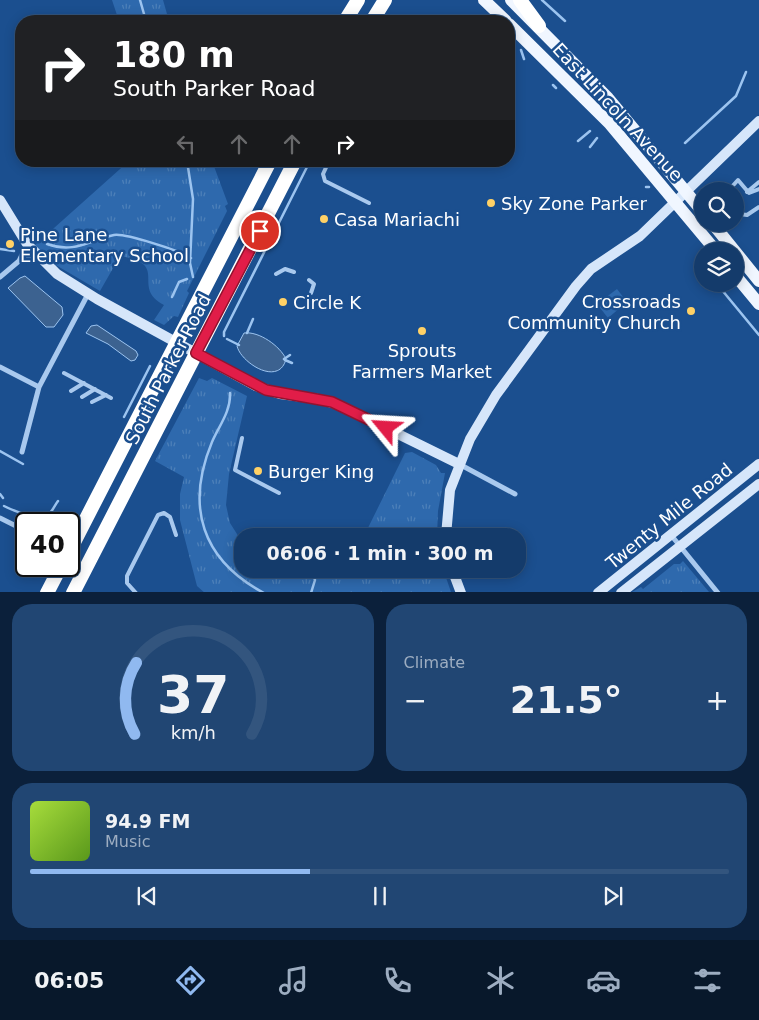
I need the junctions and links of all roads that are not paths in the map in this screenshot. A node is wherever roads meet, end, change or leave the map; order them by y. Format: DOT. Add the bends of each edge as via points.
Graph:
graph roads {
  1 [pos="358,0"];
  2 [pos="385,0"];
  3 [pos="395,0"];
  4 [pos="484,0"];
  5 [pos="511,0"];
  6 [pos="520,0"];
  7 [pos="349,15"];
  8 [pos="376,15"];
  9 [pos="386,15"];
  10 [pos="500,15"];
  11 [pos="539,26"];
  12 [pos="515,29"];
  13 [pos="759,121"];
  14 [pos="267,167"];
  15 [pos="292,167"];
  16 [pos="326,167"];
  17 [pos="759,182"];
  18 [pos="744,188"];
  19 [pos="759,189"];
  20 [pos="686,190"];
  21 [pos="747,192"];
  22 [pos="0,200"];
  23 [pos="694,200"];
  24 [pos="676,202"];
  25 [pos="369,203"];
  26 [pos="759,207"];
  27 [pos="744,215"];
  28 [pos="719,232"];
  29 [pos="709,242"];
  30 [pos="27,244"];
  31 [pos="38,257"];
  32 [pos="19,261"];
  33 [pos="294,272"];
  34 [pos="276,274"];
  35 [pos="0,278"];
  36 [pos="309,280"];
  37 [pos="759,281"];
  38 [pos="744,286"];
  39 [pos="311,292"];
  40 [pos="88,294"];
  41 [pos="759,304"];
  42 [pos="176,343"];
  43 [pos="196,353"];
  44 [pos="0,367"];
  45 [pos="64,373"];
  46 [pos="84,383"];
  47 [pos="39,387"];
  48 [pos="95,389"];
  49 [pos="71,391"];
  50 [pos="106,395"];
  51 [pos="82,397"];
  52 [pos="111,398"];
  53 [pos="92,402"];
  54 [pos="242,438"];
  55 [pos="22,452"];
  56 [pos="459,464"];
  57 [pos="759,464"];
  58 [pos="759,484"];
  59 [pos="279,493"];
  60 [pos="516,494"];
  61 [pos="0,518"];
  62 [pos="15,526"];
  63 [pos="447,528"];
  64 [pos="80,531"];
  65 [pos="671,534"];
  66 [pos="176,535"];
  67 [pos="680,545"];
  68 [pos="55,577"];
  69 [pos="456,578"];
  70 [pos="47,592"];
  71 [pos="74,592"];
  72 [pos="136,592"];
  73 [pos="461,592"];
  74 [pos="598,592"];
  75 [pos="621,592"];
  76 [pos="718,592"];
  1 -- 7 [label="highway"];
  2 -- 8 [label="highway"];
  3 -- 9 [label="highway"];
  4 -- 10 [label="main road, East Lincoln Avenue"];
  5 -- 11 [label="main road, East Lincoln Avenue"];
  6 -- 11 [label="highway"];
  11 -- 20 [label="main road, East Lincoln Avenue" via="608,98"];
  12 -- 24 [label="main road, East Lincoln Avenue" via="604,118"];
  13 -- 20 [label="street"];
  14 -- 42 [label="highway, South Parker Road"];
  15 -- 43 [label="highway, South Parker Road"];
  16 -- 25 [label="lane" via="323,174 325,181"];
  17 -- 21 [label="lane"];
  18 -- 21 [label="lane"];
  19 -- 21 [label="lane"];
  20 -- 23 [label="main road, East Lincoln Avenue"];
  20 -- 24 [label="street"];
  22 -- 30 [label="street"];
  24 -- 29 [label="main road, East Lincoln Avenue"];
  24 -- 56 [label="street" via="637,238 580,280 496,394"];
  26 -- 27 [label="lane"];
  28 -- 37 [label="main road"];
  30 -- 31 [label="street"];
  30 -- 32 [label="street"];
  31 -- 32 [label="street"];
  31 -- 40 [label="street"];
  32 -- 35 [label="street"];
  33 -- 34 [label="lane" via="285,269"];
  36 -- 39 [label="lane" via="314,284"];
  38 -- 41 [label="main road"];
  40 -- 42 [label="street"];
  40 -- 47 [label="street"];
  42 -- 43 [label="street"];
  42 -- 64 [label="highway, South Parker Road"];
  43 -- 56 [label="street" via="266,390 343,406"];
  43 -- 71 [label="highway, South Parker Road"];
  44 -- 47 [label="street"];
  45 -- 46 [label="lane"];
  46 -- 48 [label="lane"];
  46 -- 49 [label="lane"];
  47 -- 55 [label="street"];
  48 -- 50 [label="lane"];
  48 -- 51 [label="lane"];
  50 -- 52 [label="lane"];
  50 -- 53 [label="lane"];
  54 -- 59 [label="lane" via="235,470"];
  56 -- 60 [label="street"];
  56 -- 63 [label="street" via="449,494"];
  57 -- 65 [label="street, Twenty Mile Road"];
  58 -- 67 [label="street, Twenty Mile Road"];
  61 -- 62 [label="street"];
  65 -- 67 [label="street"];
  65 -- 74 [label="street, Twenty Mile Road"];
  66 -- 72 [label="lane" via="170,517 164,513 158,515 127,576 127,583"];
  67 -- 75 [label="street, Twenty Mile Road"];
  67 -- 76 [label="street"];
  68 -- 70 [label="highway"];
  69 -- 73 [label="street"];
}
